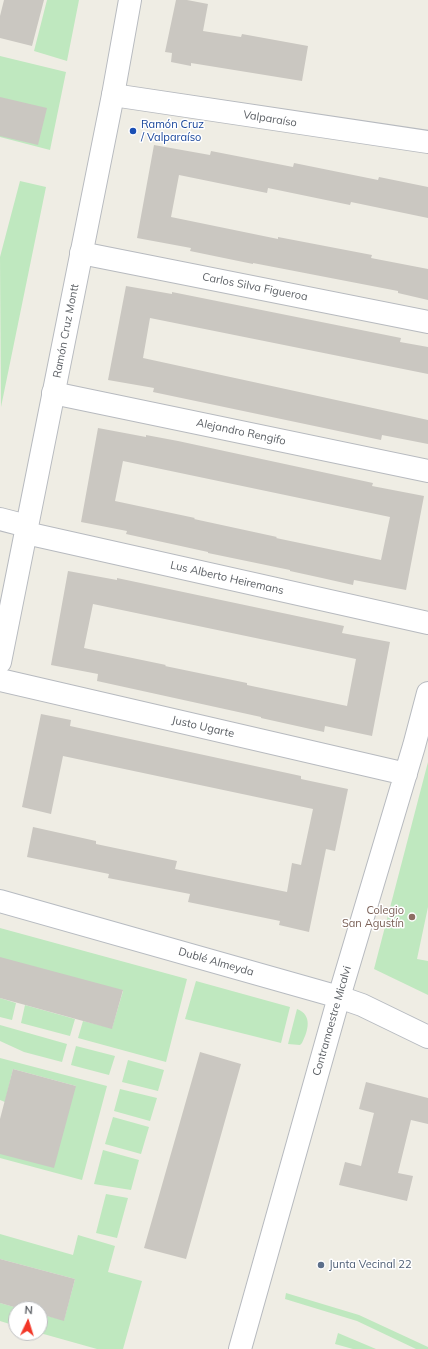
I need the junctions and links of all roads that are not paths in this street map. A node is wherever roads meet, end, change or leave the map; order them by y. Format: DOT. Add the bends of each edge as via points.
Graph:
graph roads {
  1 [pos="130,0"];
  2 [pos="113,95"];
  3 [pos="428,142"];
  4 [pos="81,253"];
  5 [pos="428,322"];
  6 [pos="53,393"];
  7 [pos="428,471"];
  8 [pos="0,519"];
  9 [pos="26,530"];
  10 [pos="428,623"];
  11 [pos="0,662"];
  12 [pos="0,680"];
  13 [pos="428,693"];
  14 [pos="406,774"];
  15 [pos="0,901"];
  16 [pos="339,997"];
  17 [pos="428,1036"];
  18 [pos="240,1349"];
  1 -- 2 [label="street, Ramón Cruz Montt"];
  2 -- 3 [label="street, Valparaíso"];
  2 -- 4 [label="street, Ramón Cruz Montt"];
  4 -- 5 [label="street, Carlos Silva Figueroa"];
  4 -- 6 [label="street, Ramón Cruz Montt"];
  6 -- 7 [label="street, Alejandro Rengifo"];
  6 -- 9 [label="street, Ramón Cruz Montt"];
  8 -- 9 [label="street, Lus Alberto Heiremans"];
  9 -- 10 [label="street, Lus Alberto Heiremans"];
  9 -- 11 [label="street, Ramón Cruz Montt"];
  12 -- 14 [label="street, Justo Ugarte"];
  13 -- 14 [label="street, Contramaestre Micalvi"];
  14 -- 16 [label="street, Contramaestre Micalvi"];
  15 -- 16 [label="street, Dublé Almeyda"];
  16 -- 17 [label="street, Dublé Almeyda"];
  16 -- 18 [label="street, Contramaestre Micalvi"];
}
